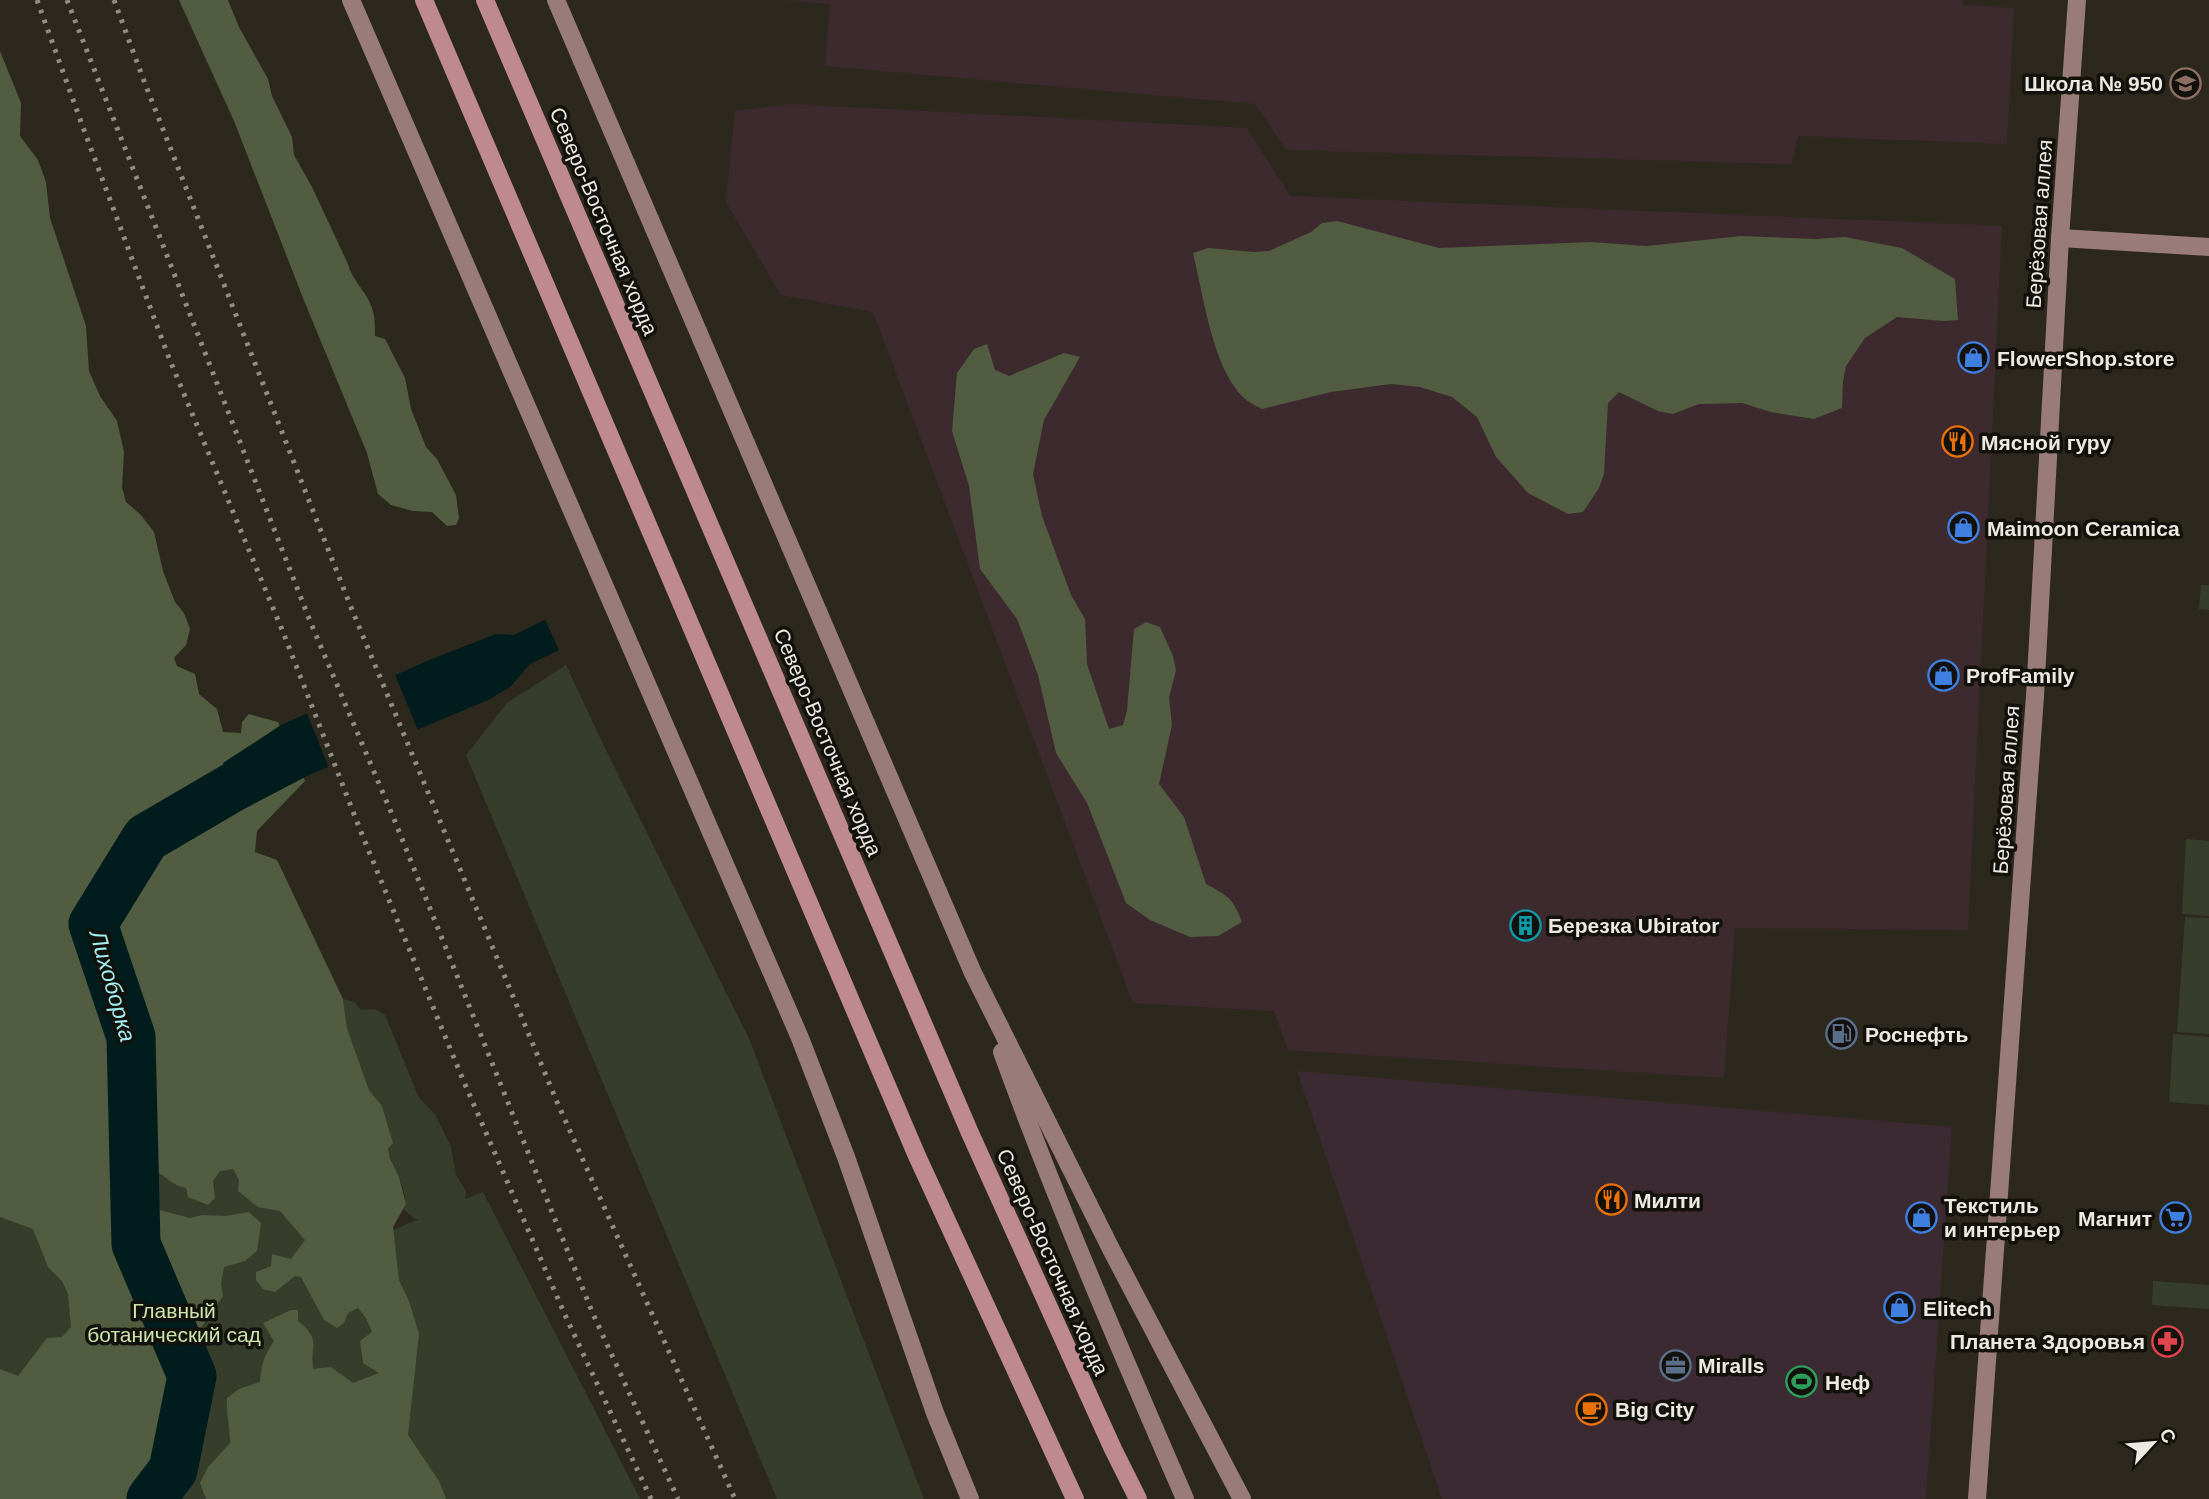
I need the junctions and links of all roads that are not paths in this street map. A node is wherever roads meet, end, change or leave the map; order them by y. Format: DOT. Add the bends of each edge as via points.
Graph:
graph roads {
  1 [pos="351,0"];
  2 [pos="424,0"];
  3 [pos="485,0"];
  4 [pos="556,0"];
  5 [pos="2077,0"];
  6 [pos="2060,238"];
  7 [pos="2209,247"];
  8 [pos="973,973"];
  9 [pos="935,1413"];
  10 [pos="970,1499"];
  11 [pos="982,1499"];
  12 [pos="1075,1499"];
  13 [pos="1138,1499"];
  14 [pos="1185,1499"];
  15 [pos="1242,1499"];
  16 [pos="1977,1499"];
  1 -- 9 [label="main road" via="800,1038"];
  2 -- 12 [label="main road" via="916,1156"];
  3 -- 13 [label="main road, Северо-Восточная хорда" via="970,1133"];
  4 -- 8 [label="main road"];
  5 -- 6 [label="main road, Берёзовая аллея"];
  6 -- 7 [label="main road"];
  6 -- 16 [label="main road, Берёзовая аллея" via="2035,696"];
  8 -- 14 [label="main road" via="1072,1235"];
  8 -- 15 [label="main road"];
  9 -- 10 [label="main road"];
  9 -- 11 [label="main road"];
}
